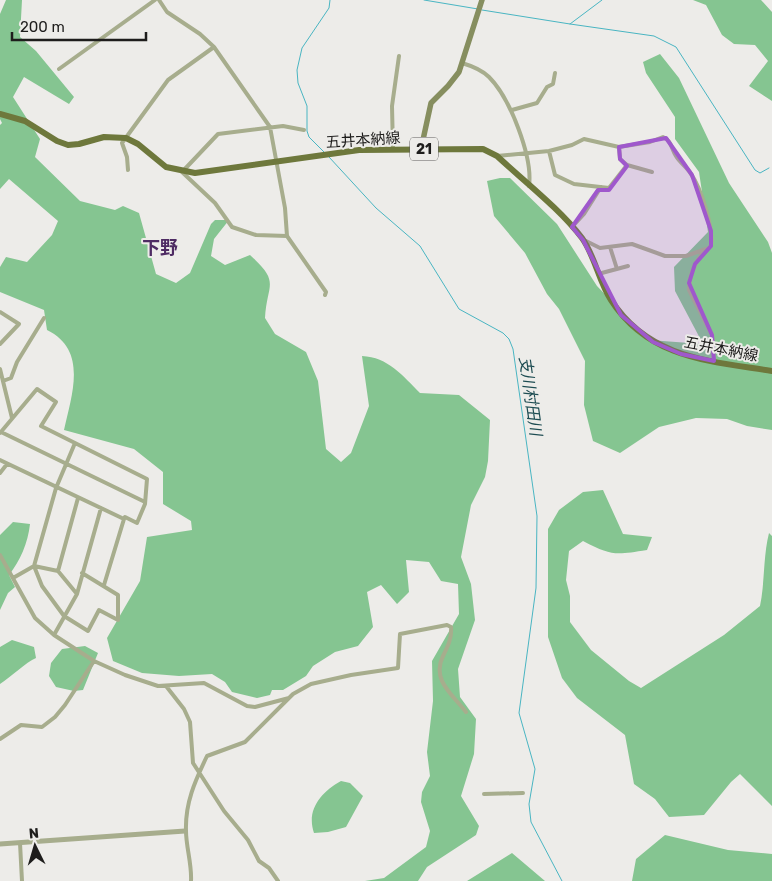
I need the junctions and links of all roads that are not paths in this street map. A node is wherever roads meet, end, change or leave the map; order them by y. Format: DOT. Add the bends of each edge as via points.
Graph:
graph roads {
  1 [pos="155,0"];
  2 [pos="159,0"];
  3 [pos="482,0"];
  4 [pos="214,47"];
  5 [pos="399,56"];
  6 [pos="462,63"];
  7 [pos="58,69"];
  8 [pos="555,73"];
  9 [pos="512,110"];
  10 [pos="0,114"];
  11 [pos="270,127"];
  12 [pos="304,130"];
  13 [pos="126,138"];
  14 [pos="619,147"];
  15 [pos="421,149"];
  16 [pos="393,150"];
  17 [pos="549,150"];
  18 [pos="526,153"];
  19 [pos="497,156"];
  20 [pos="275,162"];
  21 [pos="626,165"];
  22 [pos="128,170"];
  23 [pos="182,172"];
  24 [pos="652,172"];
  25 [pos="529,186"];
  26 [pos="602,187"];
  27 [pos="572,227"];
  28 [pos="287,236"];
  29 [pos="583,240"];
  30 [pos="610,247"];
  31 [pos="706,249"];
  32 [pos="628,266"];
  33 [pos="616,269"];
  34 [pos="598,274"];
  35 [pos="325,296"];
  36 [pos="0,312"];
  37 [pos="44,318"];
  38 [pos="0,344"];
  39 [pos="714,361"];
  40 [pos="0,369"];
  41 [pos="772,371"];
  42 [pos="3,381"];
  43 [pos="12,418"];
  44 [pos="1,433"];
  45 [pos="75,444"];
  46 [pos="0,460"];
  47 [pos="7,464"];
  48 [pos="66,464"];
  49 [pos="0,473"];
  50 [pos="56,488"];
  51 [pos="78,498"];
  52 [pos="145,502"];
  53 [pos="101,508"];
  54 [pos="124,519"];
  55 [pos="0,555"];
  56 [pos="34,566"];
  57 [pos="58,571"];
  58 [pos="82,573"];
  59 [pos="13,578"];
  60 [pos="104,585"];
  61 [pos="77,594"];
  62 [pos="64,616"];
  63 [pos="54,635"];
  64 [pos="94,661"];
  65 [pos="166,686"];
  66 [pos="289,698"];
  67 [pos="466,712"];
  68 [pos="0,739"];
  69 [pos="199,772"];
  70 [pos="523,793"];
  71 [pos="484,794"];
  72 [pos="185,831"];
  73 [pos="20,843"];
  74 [pos="0,844"];
  75 [pos="22,881"];
  76 [pos="191,881"];
  77 [pos="278,881"];
  1 -- 7 [label="street"];
  2 -- 4 [label="street" via="167,12"];
  3 -- 6 [label="main road"];
  4 -- 11 [label="street"];
  4 -- 13 [label="street" via="168,80"];
  5 -- 16 [label="street" via="392,106"];
  6 -- 9 [label="street" via="490,78"];
  6 -- 15 [label="main road" via="448,86 431,102"];
  8 -- 9 [label="street" via="553,84 547,87 537,103"];
  9 -- 18 [label="street"];
  10 -- 13 [label="main road" via="25,121 68,145 104,137"];
  11 -- 12 [label="street" via="290,126"];
  11 -- 20 [label="street"];
  11 -- 23 [label="street" via="218,134"];
  13 -- 22 [label="street" via="122,143"];
  13 -- 23 [label="main road, 五井本納線 / 21" via="159,163"];
  14 -- 17 [label="street" via="584,139"];
  14 -- 21 [label="street" via="620,159"];
  14 -- 31 [label="street" via="660,138 669,140 675,156 692,175 704,202 712,237 711,246"];
  15 -- 16 [label="main road, 五井本納線 / 21"];
  15 -- 19 [label="main road, 五井本納線 / 21" via="478,148"];
  16 -- 20 [label="main road, 五井本納線 / 21" via="345,152"];
  17 -- 18 [label="street"];
  17 -- 26 [label="street" via="555,174 574,184"];
  18 -- 19 [label="street"];
  18 -- 25 [label="street"];
  19 -- 25 [label="main road, 五井本納線 / 21"];
  20 -- 23 [label="main road, 五井本納線 / 21"];
  20 -- 28 [label="street" via="285,208"];
  21 -- 24 [label="street"];
  21 -- 26 [label="street" via="609,188"];
  23 -- 28 [label="street" via="215,203 232,227 256,235"];
  25 -- 27 [label="main road, 五井本納線 / 21"];
  26 -- 27 [label="street"];
  27 -- 29 [label="main road, 五井本納線 / 21"];
  28 -- 35 [label="street" via="326,292"];
  29 -- 30 [label="street" via="600,248"];
  29 -- 34 [label="main road, 五井本納線 / 21"];
  30 -- 31 [label="street" via="632,244 665,256 686,256"];
  30 -- 33 [label="street"];
  31 -- 39 [label="street" via="694,264 689,290 712,335"];
  32 -- 33 [label="street"];
  33 -- 34 [label="street"];
  34 -- 39 [label="main road, 五井本納線 / 21" via="621,315 647,338 671,351"];
  36 -- 38 [label="street" via="19,324"];
  37 -- 42 [label="street" via="11,378"];
  39 -- 41 [label="main road, 五井本納線 / 21"];
  40 -- 42 [label="street"];
  42 -- 43 [label="street"];
  43 -- 44 [label="street"];
  43 -- 45 [label="street" via="36,390 56,402 41,426"];
  44 -- 48 [label="street"];
  45 -- 48 [label="street"];
  45 -- 52 [label="street" via="147,479"];
  46 -- 47 [label="street"];
  47 -- 49 [label="street"];
  47 -- 50 [label="street"];
  48 -- 50 [label="street"];
  48 -- 52 [label="street"];
  50 -- 51 [label="street"];
  50 -- 56 [label="street"];
  51 -- 53 [label="street"];
  51 -- 57 [label="street"];
  52 -- 54 [label="street" via="137,522"];
  53 -- 54 [label="street"];
  53 -- 58 [label="street"];
  54 -- 60 [label="street"];
  55 -- 59 [label="street"];
  56 -- 57 [label="street"];
  56 -- 59 [label="street"];
  56 -- 62 [label="street" via="42,586"];
  57 -- 61 [label="street"];
  58 -- 60 [label="street"];
  58 -- 61 [label="street"];
  59 -- 63 [label="street" via="35,618"];
  60 -- 62 [label="street" via="118,595 118,620 99,610 88,631"];
  61 -- 62 [label="street"];
  62 -- 63 [label="street"];
  63 -- 64 [label="street"];
  64 -- 65 [label="street" via="125,675"];
  64 -- 68 [label="street" via="55,717 42,727 22,725"];
  65 -- 66 [label="street" via="204,682 247,706 255,707"];
  65 -- 69 [label="street" via="190,722 191,752"];
  66 -- 67 [label="street" via="311,684 398,668 400,634 447,625 451,627 452,634 438,670 442,682"];
  66 -- 69 [label="street" via="245,742 207,756"];
  69 -- 72 [label="street" via="189,797"];
  69 -- 77 [label="street" via="224,811 248,840 259,861"];
  70 -- 71 [label="street"];
  72 -- 73 [label="street"];
  72 -- 76 [label="street"];
  73 -- 74 [label="street"];
  73 -- 75 [label="street"];
}
